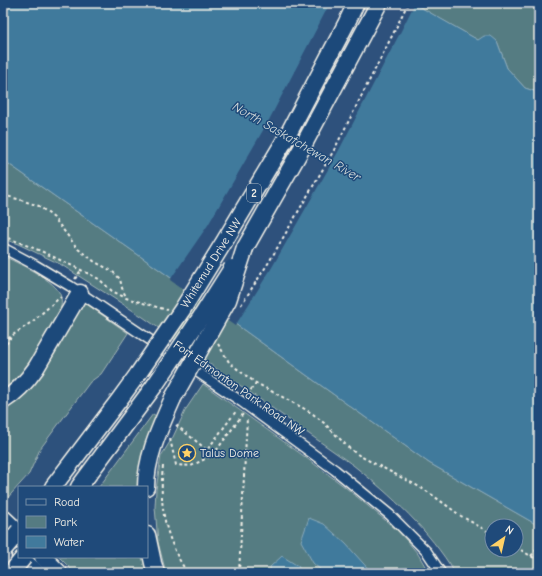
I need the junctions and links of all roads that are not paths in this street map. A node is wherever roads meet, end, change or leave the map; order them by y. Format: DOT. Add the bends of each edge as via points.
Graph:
graph roads {
  1 [pos="356,3"];
  2 [pos="379,3"];
  3 [pos="3,248"];
  4 [pos="245,248"];
  5 [pos="75,289"];
  6 [pos="3,401"];
  7 [pos="54,486"];
  8 [pos="80,486"];
  9 [pos="146,486"];
  10 [pos="3,518"];
  11 [pos="18,526"];
  12 [pos="18,531"];
  13 [pos="3,533"];
  14 [pos="18,533"];
  15 [pos="148,540"];
  16 [pos="3,543"];
  17 [pos="3,550"];
  18 [pos="18,556"];
  19 [pos="20,558"];
  20 [pos="23,558"];
  21 [pos="45,558"];
  22 [pos="10,573"];
  23 [pos="36,573"];
  24 [pos="59,573"];
  25 [pos="156,573"];
  26 [pos="441,573"];
  1 -- 7 [label="highway, Whitemud Drive NW / 2, bridge" via="285,140 182,310 114,407"];
  2 -- 4 [label="highway, Whitemud Drive NW / 2"];
  3 -- 5 [label="street, Fort Edmonton Park Road NW"];
  4 -- 8 [label="highway, Whitemud Drive NW / 2, bridge" via="155,386"];
  4 -- 9 [label="highway, bridge" via="228,300 173,398 164,419 151,454"];
  5 -- 6 [label="highway" via="36,368 28,380"];
  5 -- 26 [label="street, Fort Edmonton Park Road NW" via="335,470 390,515 427,552"];
  10 -- 12 [label="highway"];
  11 -- 13 [label="highway"];
  14 -- 17 [label="highway, bridge"];
  15 -- 25 [label="highway"];
  16 -- 18 [label="highway"];
  19 -- 23 [label="highway"];
  20 -- 22 [label="highway, bridge"];
  21 -- 24 [label="highway"];
}
